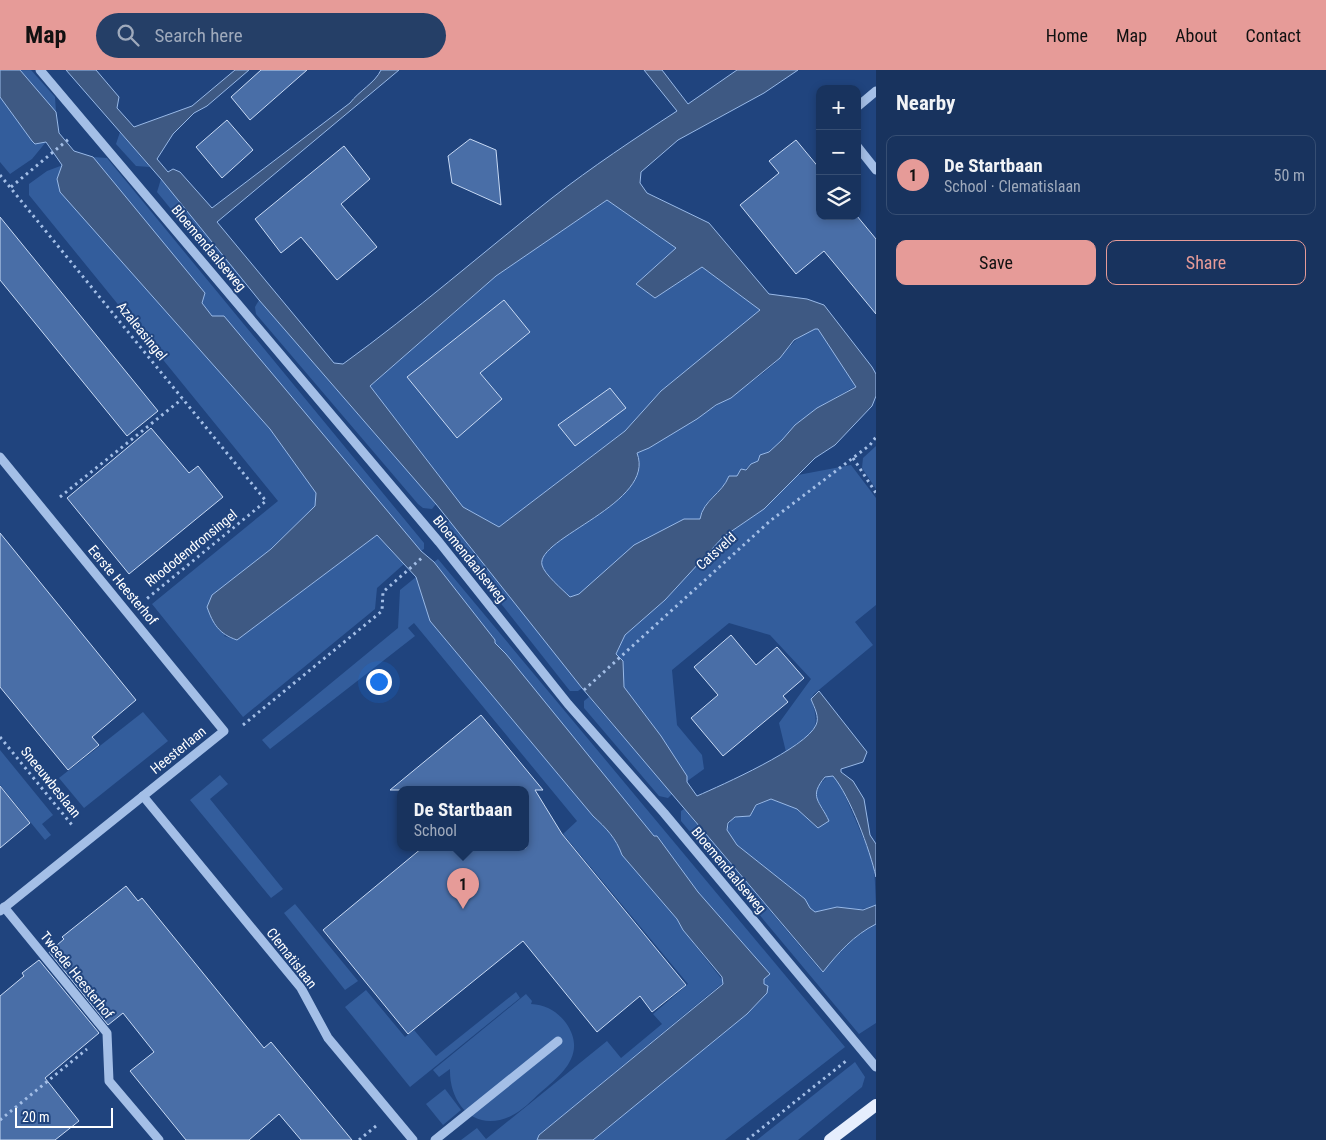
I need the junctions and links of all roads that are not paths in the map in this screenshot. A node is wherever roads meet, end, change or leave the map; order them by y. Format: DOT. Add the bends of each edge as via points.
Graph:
graph roads {
  1 [pos="40,70"];
  2 [pos="876,92"];
  3 [pos="861,104"];
  4 [pos="861,151"];
  5 [pos="876,170"];
  6 [pos="0,458"];
  7 [pos="224,730"];
  8 [pos="143,796"];
  9 [pos="2,909"];
  10 [pos="558,1041"];
  11 [pos="876,1067"];
  12 [pos="876,1104"];
  13 [pos="159,1140"];
  14 [pos="414,1140"];
  15 [pos="435,1140"];
  16 [pos="830,1140"];
  1 -- 11 [label="street, Bloemendaalseweg" via="439,542 568,704 664,813"];
  2 -- 3 [label="street"];
  4 -- 5 [label="street"];
  6 -- 7 [label="street, Eerste Heesterhof"];
  7 -- 8 [label="street, Heesterlaan"];
  8 -- 9 [label="street, Heesterlaan"];
  8 -- 14 [label="street, Clematislaan" via="301,988 328,1038"];
  9 -- 13 [label="street, Tweede Heesterhof" via="107,1033 109,1081"];
  10 -- 15 [label="street"];
  12 -- 16 [label="main road"];
}
